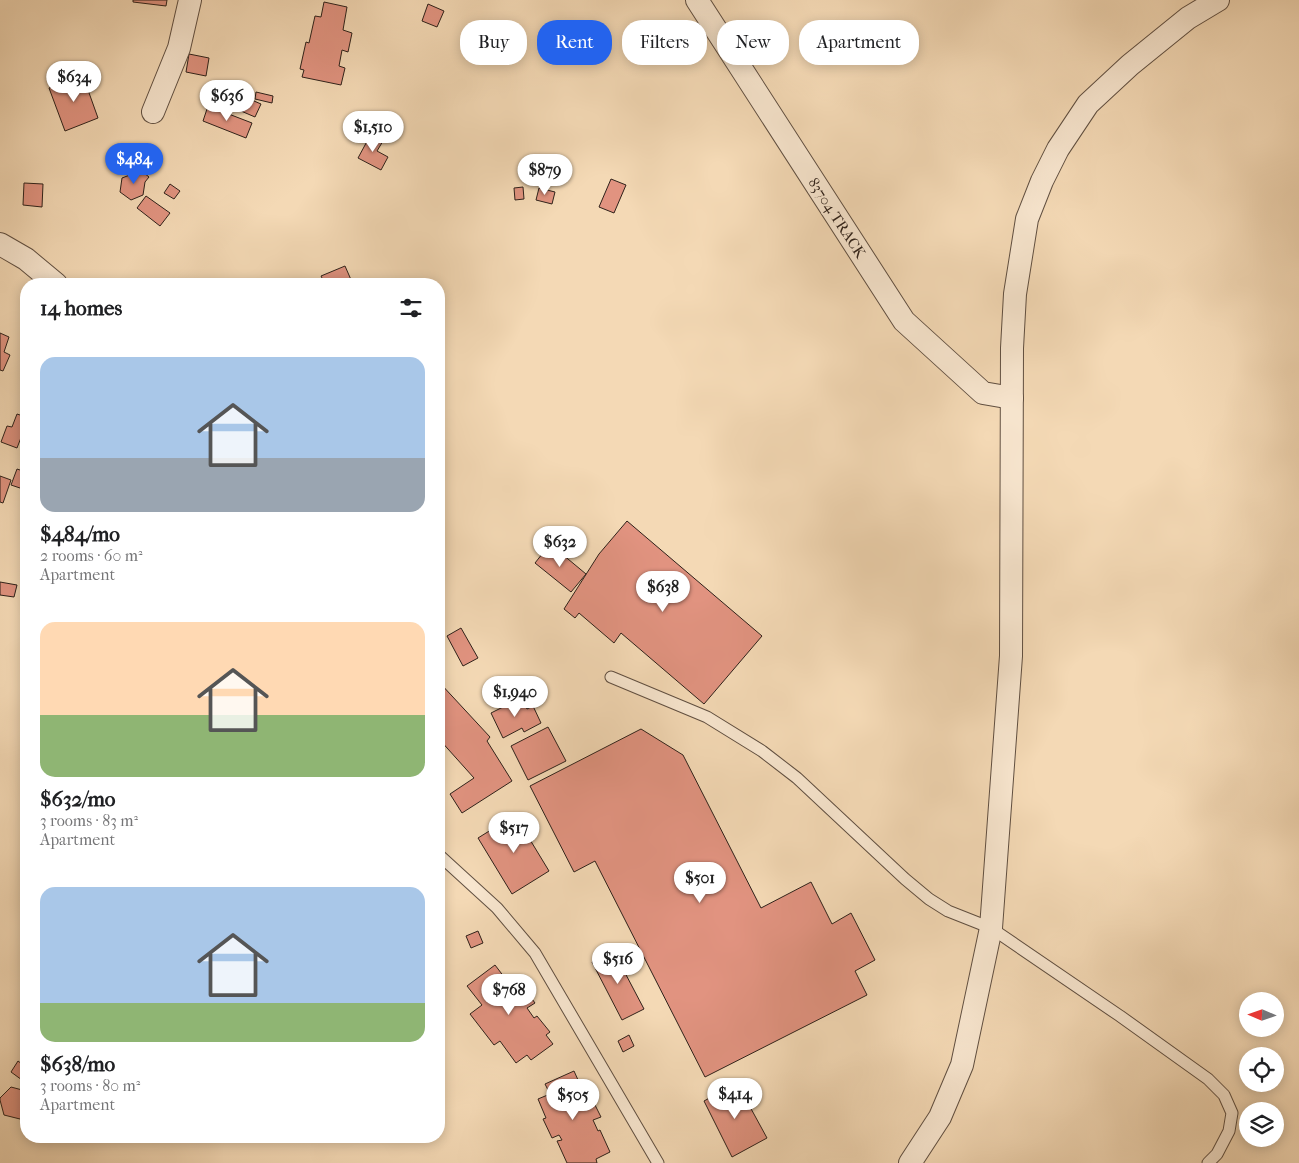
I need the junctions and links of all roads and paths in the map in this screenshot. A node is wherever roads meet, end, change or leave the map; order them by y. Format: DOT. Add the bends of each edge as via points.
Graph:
graph roads {
  1 [pos="190,0"];
  2 [pos="697,0"];
  3 [pos="1218,0"];
  4 [pos="153,112"];
  5 [pos="0,244"];
  6 [pos="49,278"];
  7 [pos="1012,398"];
  8 [pos="611,677"];
  9 [pos="445,861"];
  10 [pos="991,928"];
  11 [pos="658,1163"];
  12 [pos="910,1163"];
  13 [pos="1208,1163"];
  1 -- 4 [label="street" via="179,48"];
  2 -- 7 [label="street, 83704 TRACK" via="904,321 983,393"];
  3 -- 7 [label="street" via="1188,18 1088,104 1058,149 1027,219 1015,294"];
  5 -- 6 [label="street" via="26,259"];
  7 -- 10 [label="street" via="1012,656"];
  8 -- 10 [label="lane" via="707,717 762,751 797,778 929,899 948,911"];
  9 -- 11 [label="lane" via="496,908 535,953"];
  10 -- 12 [label="street" via="962,1065 940,1117"];
  10 -- 13 [label="lane" via="1208,1079 1224,1095 1232,1113 1229,1131 1217,1154"];
}
